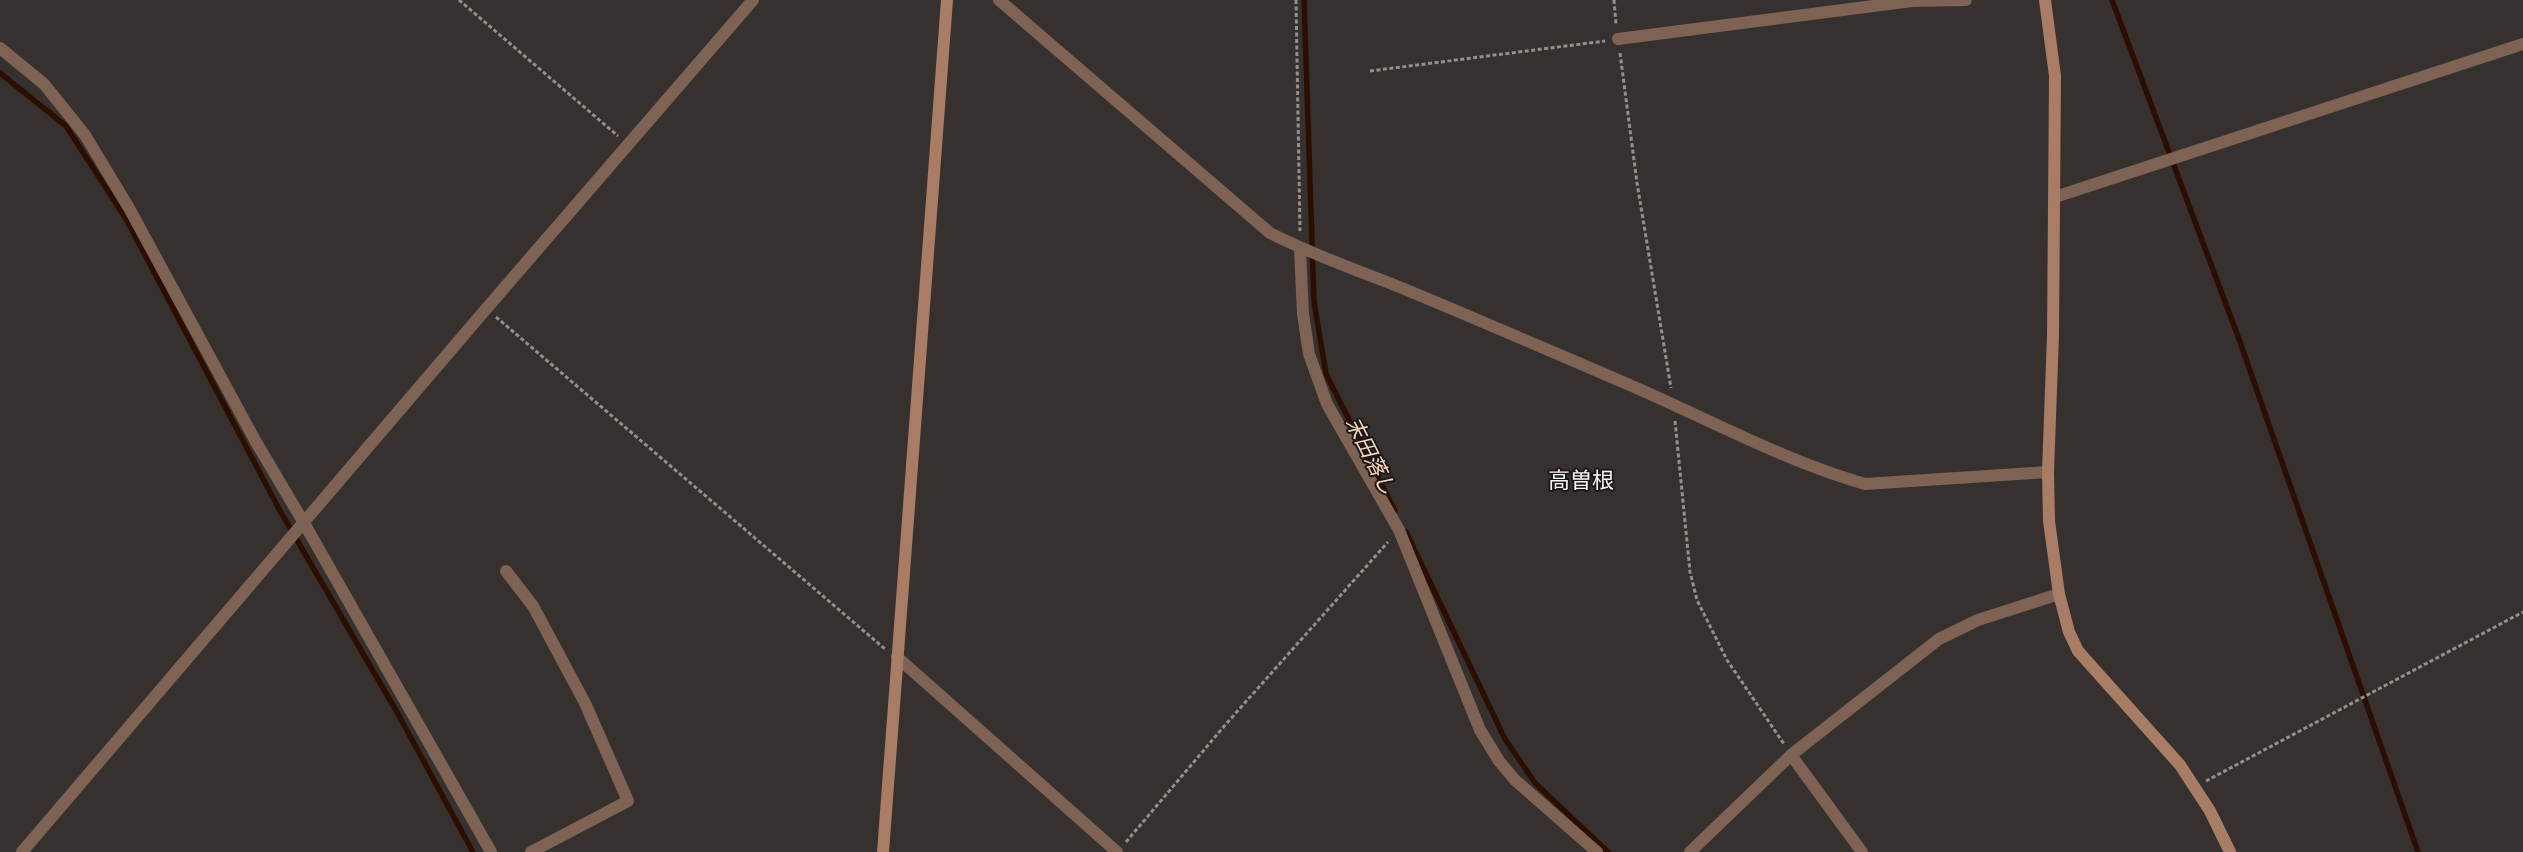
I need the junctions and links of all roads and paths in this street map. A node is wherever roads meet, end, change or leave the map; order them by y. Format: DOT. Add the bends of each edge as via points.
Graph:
graph roads {
  1 [pos="459,0"];
  2 [pos="753,0"];
  3 [pos="947,0"];
  4 [pos="999,0"];
  5 [pos="1296,0"];
  6 [pos="1614,0"];
  7 [pos="1966,0"];
  8 [pos="2045,0"];
  9 [pos="1618,39"];
  10 [pos="2523,44"];
  11 [pos="0,48"];
  12 [pos="1370,71"];
  13 [pos="628,144"];
  14 [pos="2055,197"];
  15 [pos="1300,249"];
  16 [pos="486,308"];
  17 [pos="1673,403"];
  18 [pos="2048,472"];
  19 [pos="304,523"];
  20 [pos="1399,530"];
  21 [pos="506,571"];
  22 [pos="2059,594"];
  23 [pos="2523,612"];
  24 [pos="897,657"];
  25 [pos="1791,755"];
  26 [pos="2196,787"];
  27 [pos="22,852"];
  28 [pos="491,852"];
  29 [pos="531,852"];
  30 [pos="883,852"];
  31 [pos="1117,852"];
  32 [pos="1597,852"];
  33 [pos="1690,852"];
  34 [pos="1862,852"];
  35 [pos="2230,852"];
  1 -- 13 [label="path"];
  2 -- 13 [label="street"];
  3 -- 24 [label="street"];
  4 -- 15 [label="street" via="1270,233"];
  5 -- 15 [label="path"];
  6 -- 9 [label="path"];
  7 -- 9 [label="street" via="1912,1"];
  8 -- 14 [label="street" via="2055,76"];
  9 -- 12 [label="path"];
  9 -- 17 [label="path" via="1637,183"];
  10 -- 14 [label="street"];
  11 -- 19 [label="street" via="44,84 85,135"];
  13 -- 16 [label="street"];
  14 -- 18 [label="street"];
  15 -- 17 [label="street"];
  15 -- 20 [label="street" via="1303,314 1309,354 1324,396"];
  16 -- 19 [label="street"];
  16 -- 24 [label="path" via="880,646"];
  17 -- 18 [label="street" via="1777,451 1866,484"];
  17 -- 25 [label="path" via="1690,572 1697,600 1727,660"];
  18 -- 22 [label="street" via="2049,521"];
  19 -- 27 [label="street"];
  19 -- 28 [label="street"];
  20 -- 31 [label="path"];
  20 -- 32 [label="street" via="1480,730 1499,761 1514,780"];
  21 -- 29 [label="street" via="533,606 584,703 628,801"];
  22 -- 25 [label="street" via="1978,620 1939,639"];
  22 -- 26 [label="street" via="2069,632 2078,651"];
  23 -- 26 [label="path"];
  24 -- 30 [label="street"];
  24 -- 31 [label="street"];
  25 -- 33 [label="street"];
  25 -- 34 [label="street"];
  26 -- 35 [label="street"];
}
